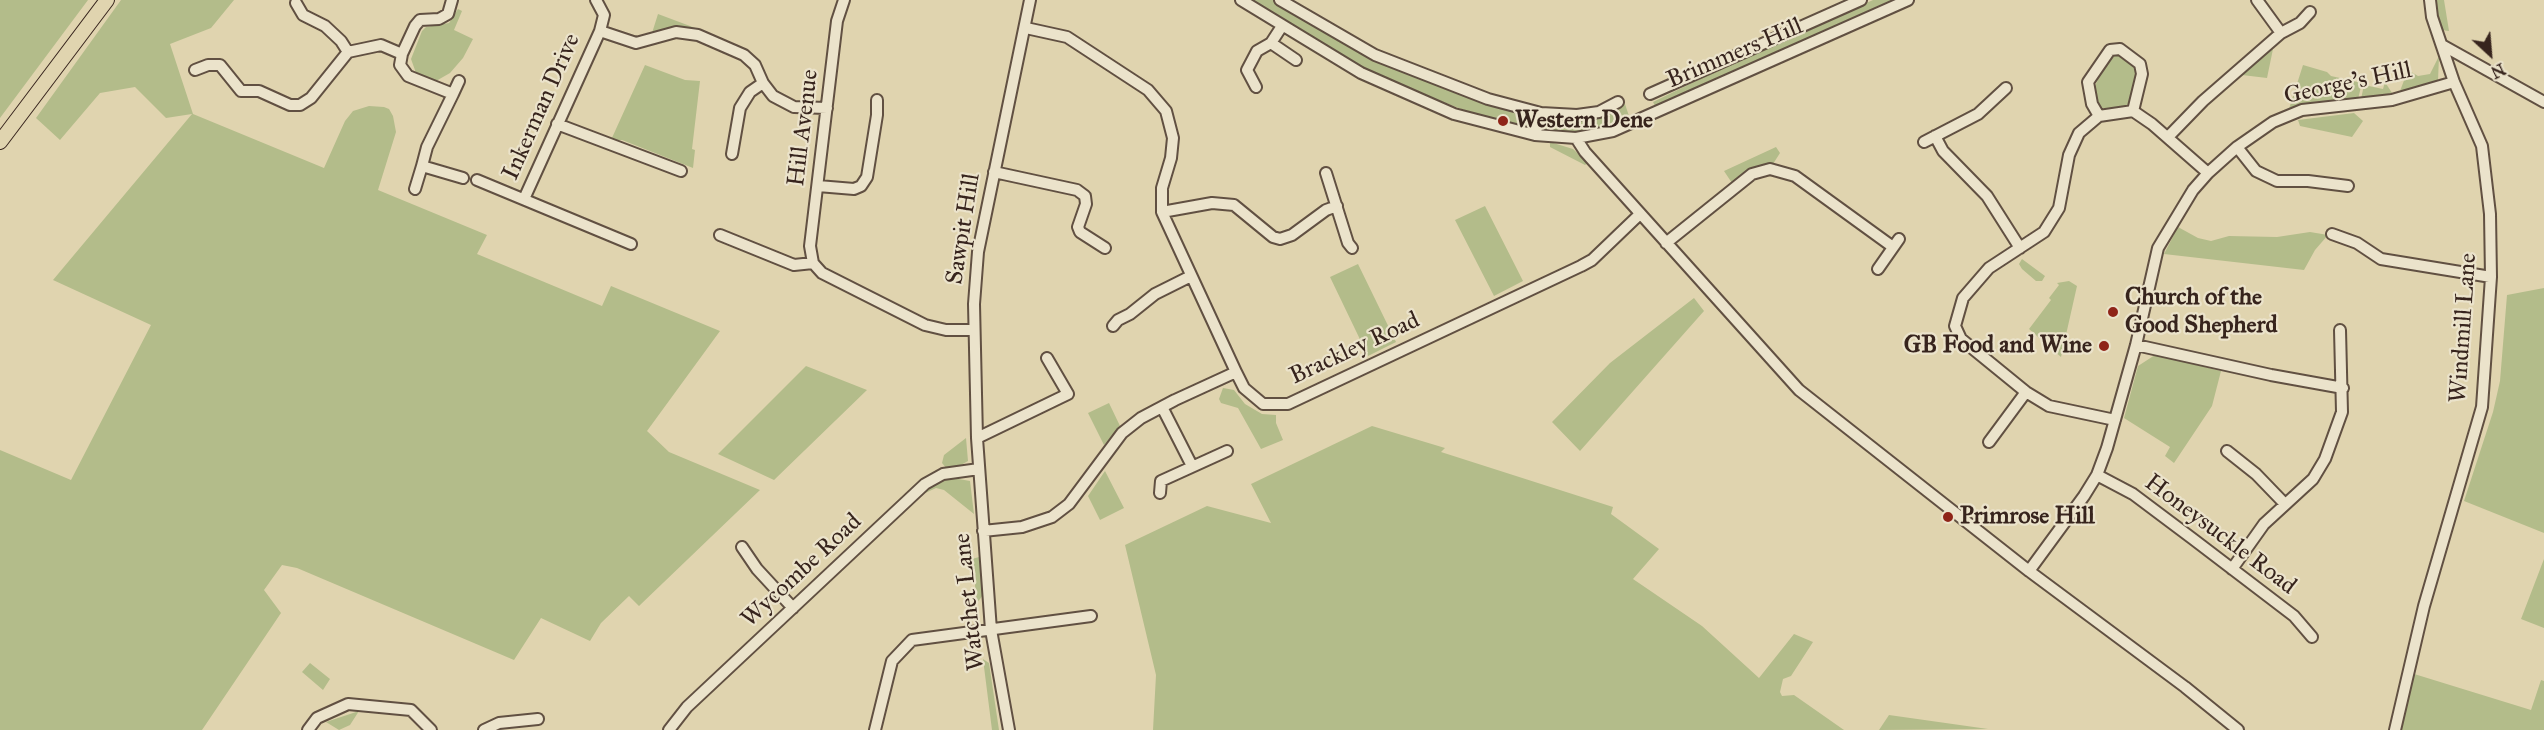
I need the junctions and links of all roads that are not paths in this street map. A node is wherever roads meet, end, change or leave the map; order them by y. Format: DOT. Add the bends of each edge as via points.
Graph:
graph roads {
  1 [pos="107,0"];
  2 [pos="452,0"];
  3 [pos="596,0"];
  4 [pos="1030,0"];
  5 [pos="1240,0"];
  6 [pos="1280,0"];
  7 [pos="1861,0"];
  8 [pos="1908,0"];
  9 [pos="2257,0"];
  10 [pos="2430,0"];
  11 [pos="838,2"];
  12 [pos="296,3"];
  13 [pos="2310,12"];
  14 [pos="1282,26"];
  15 [pos="1026,28"];
  16 [pos="600,31"];
  17 [pos="2281,33"];
  18 [pos="1271,43"];
  19 [pos="2442,45"];
  20 [pos="348,52"];
  21 [pos="402,54"];
  22 [pos="1296,60"];
  23 [pos="195,70"];
  24 [pos="459,81"];
  25 [pos="2454,82"];
  26 [pos="763,83"];
  27 [pos="1256,87"];
  28 [pos="2006,88"];
  29 [pos="453,94"];
  30 [pos="1650,94"];
  31 [pos="877,100"];
  32 [pos="1618,102"];
  33 [pos="2544,102"];
  34 [pos="827,108"];
  35 [pos="2133,111"];
  36 [pos="1541,112"];
  37 [pos="2099,116"];
  38 [pos="557,124"];
  39 [pos="1535,135"];
  40 [pos="1935,136"];
  41 [pos="2168,137"];
  42 [pos="1576,138"];
  43 [pos="0,142"];
  44 [pos="1924,142"];
  45 [pos="2237,147"];
  46 [pos="732,154"];
  47 [pos="422,166"];
  48 [pos="681,171"];
  49 [pos="994,172"];
  50 [pos="1326,173"];
  51 [pos="2208,173"];
  52 [pos="463,178"];
  53 [pos="477,180"];
  54 [pos="818,186"];
  55 [pos="2348,186"];
  56 [pos="415,189"];
  57 [pos="524,199"];
  58 [pos="1337,206"];
  59 [pos="1162,212"];
  60 [pos="1640,214"];
  61 [pos="2332,234"];
  62 [pos="720,235"];
  63 [pos="1666,243"];
  64 [pos="631,244"];
  65 [pos="1104,248"];
  66 [pos="1352,248"];
  67 [pos="2020,248"];
  68 [pos="813,263"];
  69 [pos="1878,269"];
  70 [pos="1191,276"];
  71 [pos="2491,277"];
  72 [pos="1113,326"];
  73 [pos="974,330"];
  74 [pos="2340,330"];
  75 [pos="2136,345"];
  76 [pos="1047,358"];
  77 [pos="1236,372"];
  78 [pos="2343,388"];
  79 [pos="2026,392"];
  80 [pos="1162,407"];
  81 [pos="2115,420"];
  82 [pos="977,438"];
  83 [pos="1989,442"];
  84 [pos="1227,451"];
  85 [pos="2227,451"];
  86 [pos="1192,466"];
  87 [pos="979,469"];
  88 [pos="2097,475"];
  89 [pos="1160,493"];
  90 [pos="2284,503"];
  91 [pos="983,531"];
  92 [pos="742,547"];
  93 [pos="2232,569"];
  94 [pos="2028,571"];
  95 [pos="793,608"];
  96 [pos="1091,616"];
  97 [pos="991,630"];
  98 [pos="2312,637"];
  99 [pos="538,719"];
  100 [pos="308,730"];
  101 [pos="431,730"];
  102 [pos="484,730"];
  103 [pos="669,730"];
  104 [pos="875,730"];
  105 [pos="1009,730"];
  106 [pos="2238,730"];
  107 [pos="2395,730"];
  1 -- 43 [label="main road"];
  2 -- 21 [label="street" via="448,14 439,19 420,20"];
  3 -- 16 [label="street, Inkerman Drive" via="604,15"];
  4 -- 15 [label="street, Sawpit Hill"];
  5 -- 14 [label="street"];
  6 -- 36 [label="street" via="1375,55 1415,73 1488,99"];
  7 -- 30 [label="street"];
  8 -- 42 [label="street, Brimmers Hill" via="1612,130"];
  9 -- 17 [label="street"];
  10 -- 19 [label="street, Windmill Lane"];
  11 -- 34 [label="street, Hill Avenue"];
  12 -- 20 [label="street" via="303,15 325,26"];
  13 -- 17 [label="street" via="2300,23"];
  14 -- 18 [label="street"];
  14 -- 39 [label="street" via="1361,73 1454,114"];
  15 -- 49 [label="street, Sawpit Hill"];
  15 -- 59 [label="street" via="1067,37 1148,90 1166,111 1173,138 1172,158 1162,188"];
  16 -- 26 [label="street" via="636,43 676,32 698,35 744,55 755,65"];
  16 -- 38 [label="street, Inkerman Drive"];
  17 -- 41 [label="street"];
  18 -- 22 [label="street"];
  18 -- 27 [label="street" via="1257,51 1246,70"];
  19 -- 25 [label="street, Windmill Lane"];
  19 -- 33 [label="street"];
  20 -- 21 [label="street" via="381,45"];
  20 -- 23 [label="street" via="311,98 300,105 290,105 259,92 241,91 220,65"];
  21 -- 29 [label="street" via="403,73"];
  24 -- 29 [label="street"];
  25 -- 45 [label="street, George's Hill" via="2392,100 2302,110 2273,122"];
  25 -- 71 [label="street, Windmill Lane" via="2482,146 2490,214"];
  26 -- 34 [label="street" via="773,96 794,107"];
  26 -- 46 [label="street" via="750,92 740,108"];
  28 -- 40 [label="street" via="1978,114"];
  29 -- 47 [label="street"];
  31 -- 54 [label="street" via="867,177 861,186"];
  32 -- 36 [label="street" via="1599,112 1577,115"];
  34 -- 54 [label="street, Hill Avenue"];
  35 -- 37 [label="street"];
  35 -- 37 [label="street" via="2142,74 2140,64 2120,49 2110,50 2088,82"];
  35 -- 41 [label="street"];
  36 -- 39 [label="street"];
  37 -- 67 [label="street" via="2079,133 2069,155 2059,208 2044,232"];
  38 -- 48 [label="street"];
  38 -- 57 [label="street, Inkerman Drive"];
  39 -- 42 [label="street"];
  40 -- 44 [label="street"];
  40 -- 67 [label="street" via="1943,151 1986,196"];
  41 -- 51 [label="street"];
  42 -- 60 [label="street"];
  45 -- 51 [label="street, George's Hill"];
  45 -- 55 [label="street" via="2256,171 2277,180"];
  47 -- 52 [label="street"];
  47 -- 56 [label="street"];
  49 -- 65 [label="street" via="1077,190 1085,196 1086,204 1078,227 1080,232"];
  49 -- 73 [label="street, Sawpit Hill" via="978,252"];
  50 -- 58 [label="street"];
  51 -- 75 [label="street, George's Hill" via="2183,205 2158,248"];
  53 -- 57 [label="street, Inkerman Drive"];
  54 -- 68 [label="street, Hill Avenue" via="810,246"];
  57 -- 64 [label="street, Inkerman Drive"];
  58 -- 59 [label="street" via="1280,239 1234,206 1212,203"];
  58 -- 66 [label="street"];
  59 -- 70 [label="street, Brackley Road"];
  60 -- 63 [label="street"];
  60 -- 77 [label="street, Brackley Road" via="1587,263 1288,404 1263,404 1244,388"];
  61 -- 71 [label="street" via="2357,243 2381,259"];
  62 -- 68 [label="street" via="794,265"];
  63 -- 69 [label="street" via="1752,174 1770,169 1795,176 1896,243"];
  63 -- 94 [label="street" via="1799,390"];
  67 -- 79 [label="street" via="1989,268 1963,298 1955,326 1961,339"];
  68 -- 73 [label="street" via="822,273 925,326"];
  70 -- 72 [label="street" via="1155,294"];
  70 -- 77 [label="street, Brackley Road"];
  71 -- 107 [label="street, Windmill Lane" via="2482,407 2424,606"];
  73 -- 82 [label="street, Sawpit Hill"];
  74 -- 78 [label="street"];
  75 -- 78 [label="street"];
  75 -- 81 [label="street, George's Hill"];
  76 -- 82 [label="street" via="1068,394"];
  77 -- 80 [label="street"];
  78 -- 90 [label="street" via="2342,411 2325,459 2313,478"];
  79 -- 81 [label="street" via="2049,406"];
  79 -- 83 [label="street"];
  80 -- 86 [label="street"];
  80 -- 91 [label="street" via="1122,433 1069,504 1052,517 1029,526"];
  81 -- 88 [label="street, George's Hill"];
  82 -- 87 [label="street, Sawpit Hill"];
  84 -- 86 [label="street"];
  85 -- 90 [label="street"];
  86 -- 89 [label="street" via="1161,481"];
  87 -- 91 [label="street, Watchet Lane"];
  87 -- 95 [label="street, Wycombe Road" via="943,474 925,484"];
  88 -- 93 [label="street, Honeysuckle Road" via="2133,494"];
  88 -- 94 [label="street, George's Hill"];
  90 -- 93 [label="street"];
  91 -- 97 [label="street, Watchet Lane"];
  92 -- 95 [label="street"];
  93 -- 98 [label="street, Honeysuckle Road" via="2294,616"];
  94 -- 106 [label="street"];
  95 -- 103 [label="street, Wycombe Road" via="687,707"];
  96 -- 97 [label="street"];
  97 -- 104 [label="street" via="912,640 892,662"];
  97 -- 105 [label="street, Watchet Lane"];
  99 -- 102 [label="street" via="499,723"];
  100 -- 101 [label="street" via="317,718 348,704 411,710"];
}
